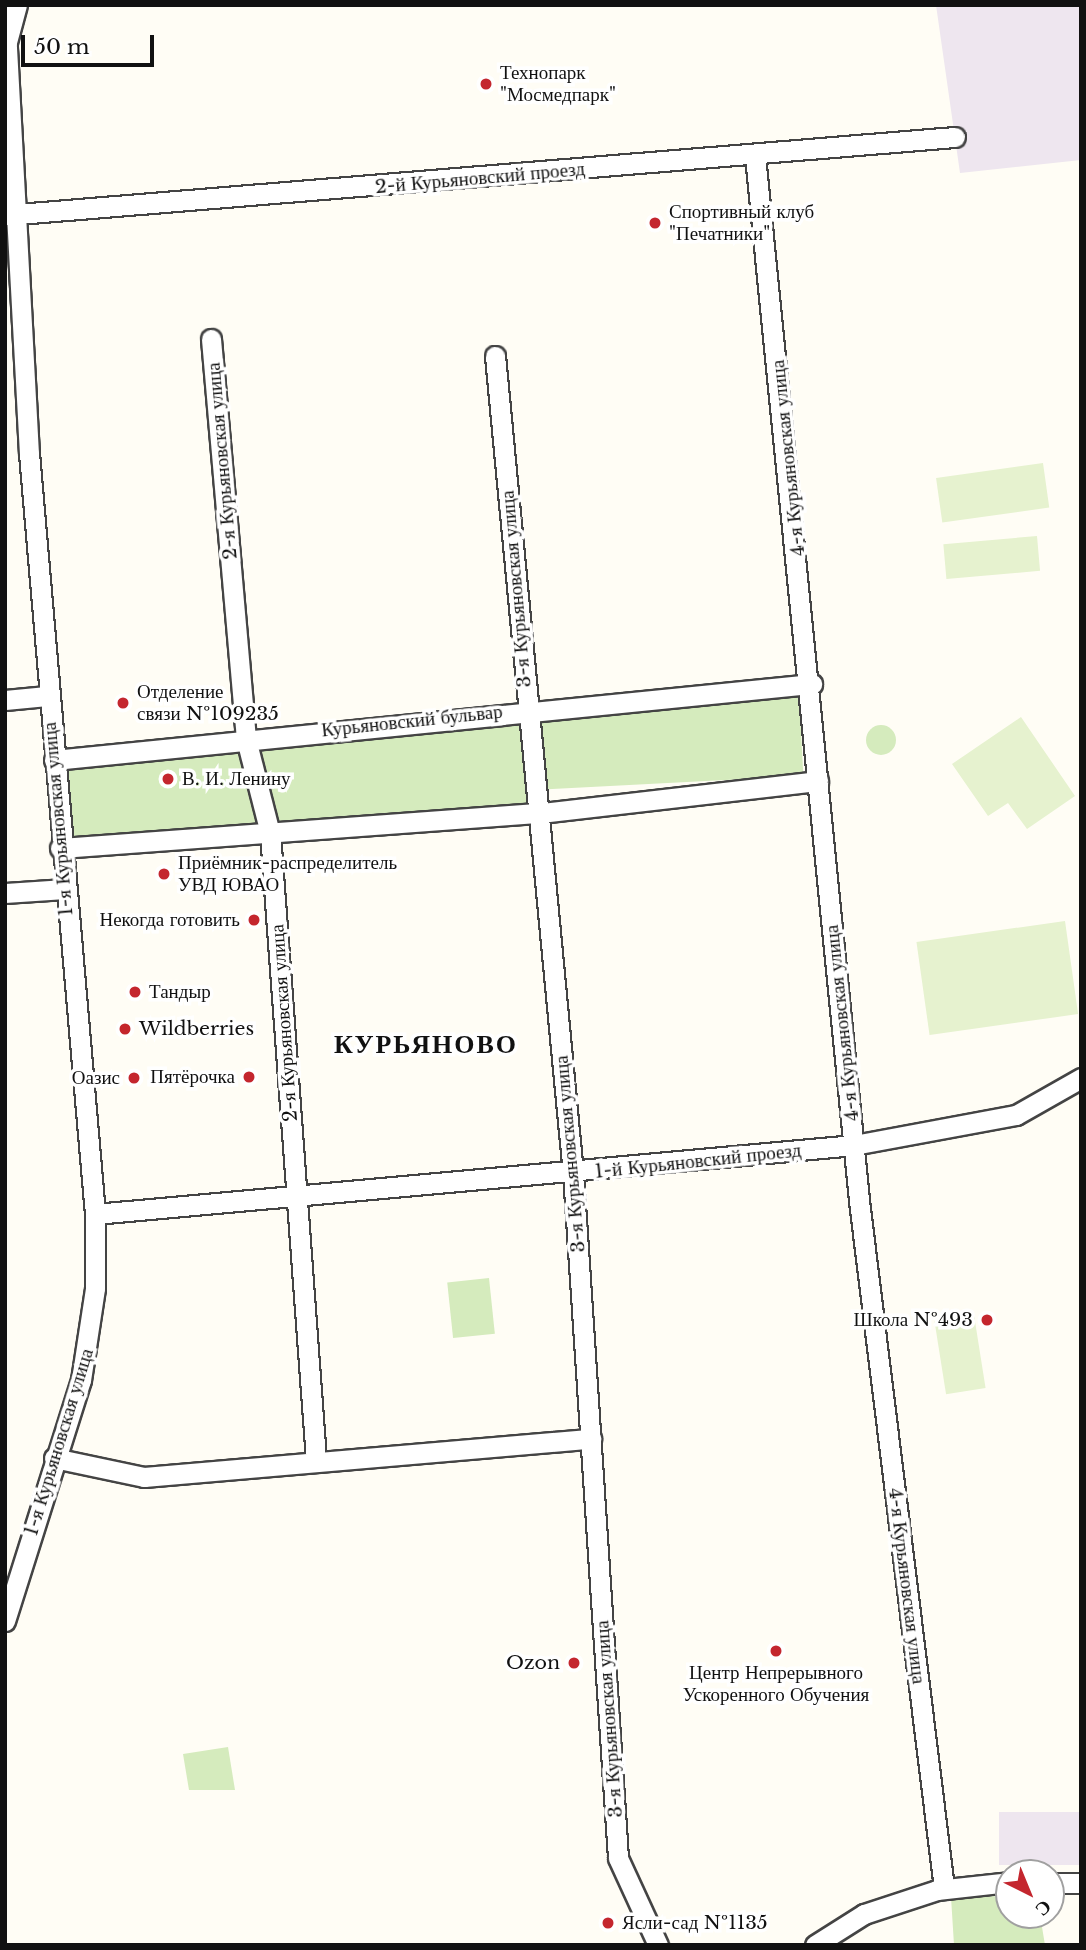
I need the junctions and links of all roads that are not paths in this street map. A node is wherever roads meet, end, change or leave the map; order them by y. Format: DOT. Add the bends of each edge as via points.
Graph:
graph roads {
  1 [pos="17,5"];
  2 [pos="955,137"];
  3 [pos="755,156"];
  4 [pos="11,214"];
  5 [pos="211,339"];
  6 [pos="495,356"];
  7 [pos="812,684"];
  8 [pos="47,696"];
  9 [pos="5,700"];
  10 [pos="527,708"];
  11 [pos="246,738"];
  12 [pos="54,760"];
  13 [pos="818,781"];
  14 [pos="541,813"];
  15 [pos="270,833"];
  16 [pos="60,848"];
  17 [pos="63,889"];
  18 [pos="5,893"];
  19 [pos="1081,1078"];
  20 [pos="854,1145"];
  21 [pos="573,1173"];
  22 [pos="296,1197"];
  23 [pos="95,1214"];
  24 [pos="591,1439"];
  25 [pos="54,1458"];
  26 [pos="316,1459"];
  27 [pos="5,1621"];
  28 [pos="995,1883"];
  29 [pos="944,1888"];
  30 [pos="658,1945"];
  31 [pos="815,1945"];
  1 -- 4 [label="street, 1-я Курьяновская улица" via="7,41"];
  2 -- 3 [label="street, 2-й Курьяновский проезд"];
  3 -- 4 [label="street, 2-й Курьяновский проезд"];
  3 -- 7 [label="street, 4-я Курьяновская улица"];
  4 -- 8 [label="street, 1-я Курьяновская улица"];
  5 -- 11 [label="street, 2-я Курьяновская улица"];
  6 -- 10 [label="street, 3-я Курьяновская улица"];
  7 -- 10 [label="street, Курьяновский бульвар"];
  7 -- 13 [label="street, 4-я Курьяновская улица"];
  8 -- 9 [label="street"];
  8 -- 12 [label="street, 1-я Курьяновская улица"];
  10 -- 11 [label="street, Курьяновский бульвар"];
  10 -- 14 [label="street, 3-я Курьяновская улица"];
  11 -- 12 [label="street, Курьяновский бульвар"];
  11 -- 15 [label="street, 2-я Курьяновская улица"];
  12 -- 16 [label="street, 1-я Курьяновская улица"];
  13 -- 14 [label="street"];
  13 -- 20 [label="street, 4-я Курьяновская улица"];
  14 -- 15 [label="street"];
  14 -- 21 [label="street, 3-я Курьяновская улица"];
  15 -- 16 [label="street"];
  15 -- 22 [label="street, 2-я Курьяновская улица"];
  16 -- 17 [label="street, 1-я Курьяновская улица"];
  17 -- 18 [label="street"];
  17 -- 23 [label="street, 1-я Курьяновская улица"];
  19 -- 20 [label="street, 1-й Курьяновский проезд" via="1016,1115"];
  20 -- 21 [label="street, 1-й Курьяновский проезд"];
  20 -- 29 [label="street, 4-я Курьяновская улица"];
  21 -- 22 [label="street, 1-й Курьяновский проезд"];
  21 -- 24 [label="street, 3-я Курьяновская улица"];
  22 -- 23 [label="street, 1-й Курьяновский проезд"];
  22 -- 26 [label="street, 2-я Курьяновская улица"];
  23 -- 25 [label="street, 1-я Курьяновская улица" via="90,1343"];
  24 -- 26 [label="street"];
  24 -- 30 [label="street, 3-я Курьяновская улица" via="618,1858"];
  25 -- 26 [label="street" via="145,1477"];
  25 -- 27 [label="street, 1-я Курьяновская улица"];
  28 -- 29 [label="street"];
  29 -- 31 [label="street" via="864,1914"];
}
